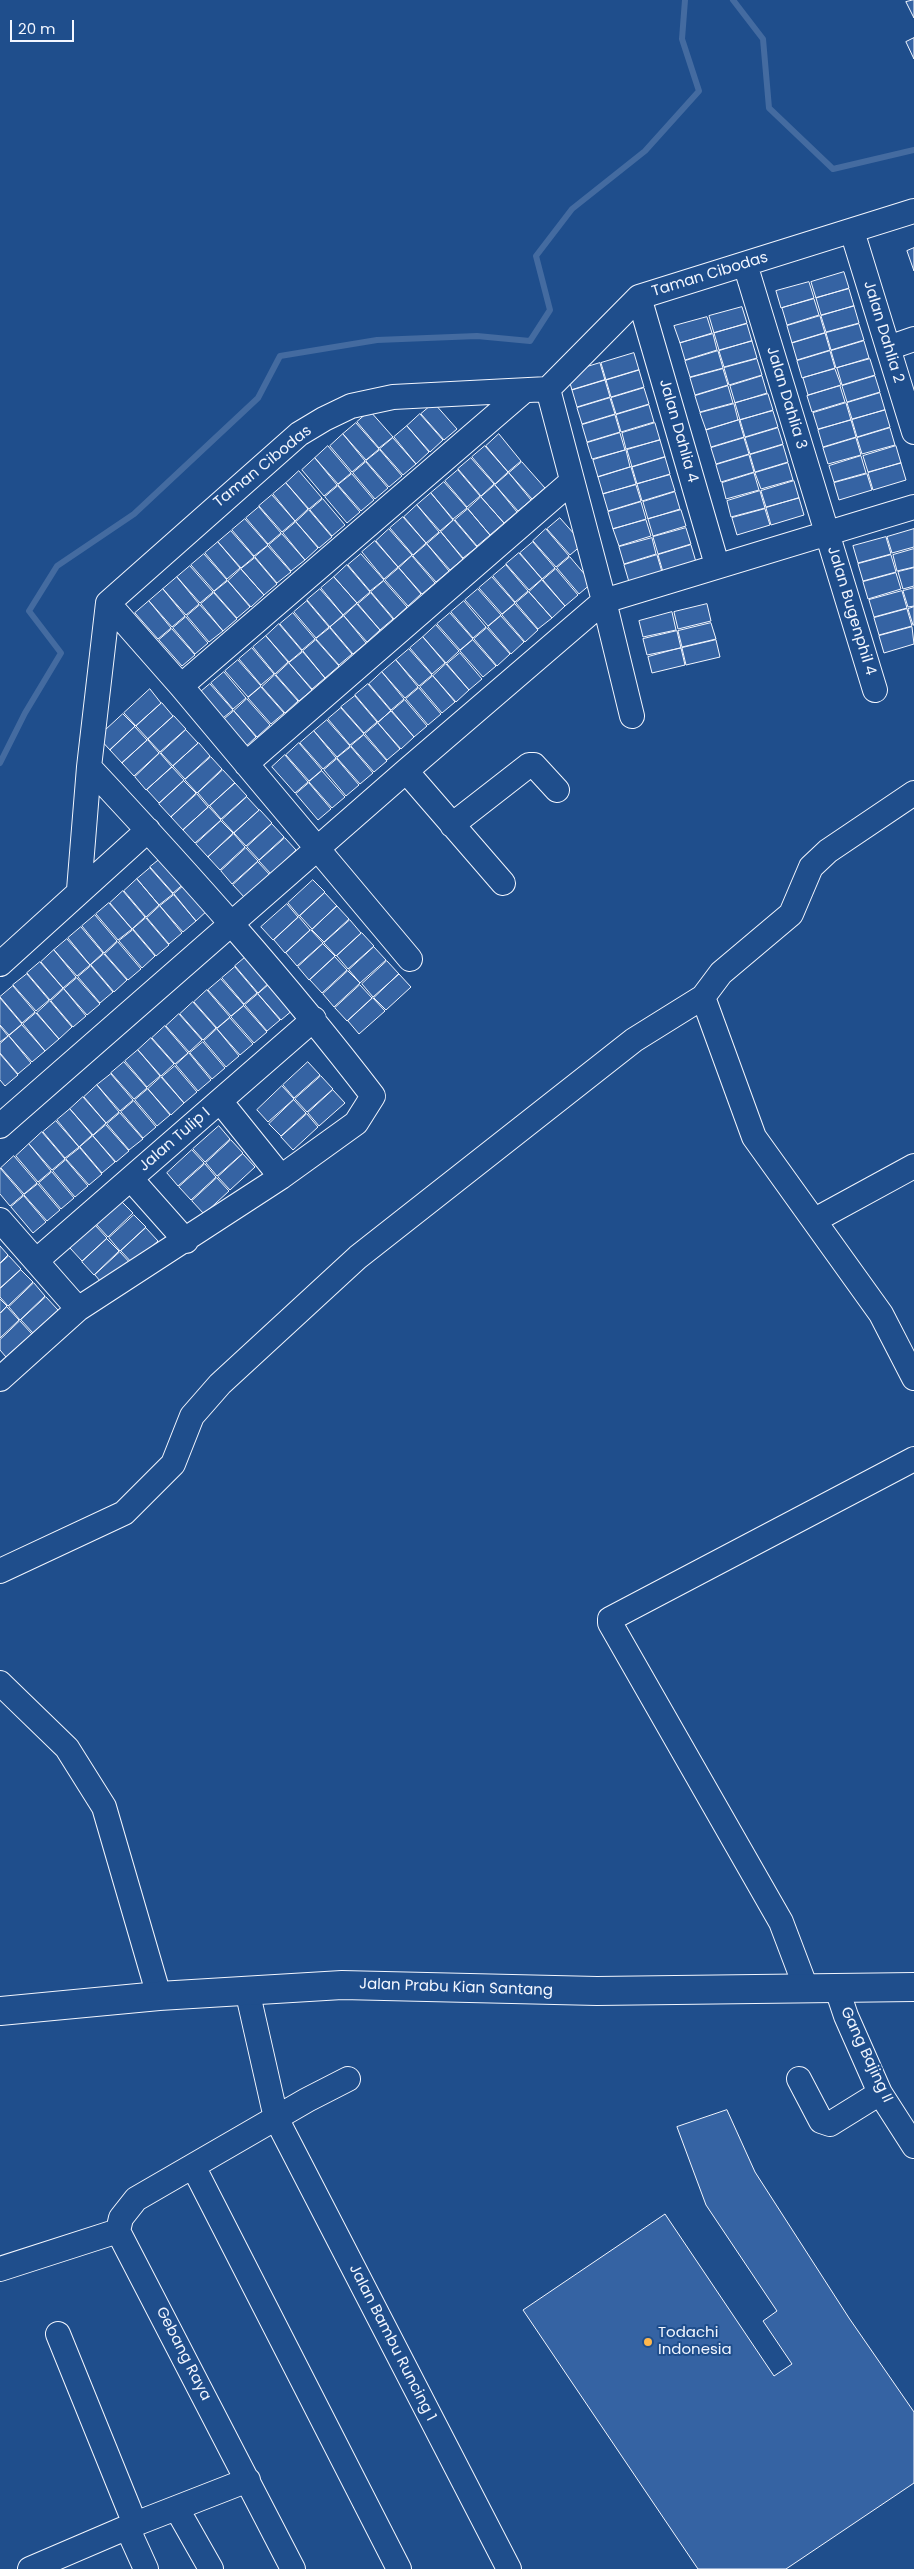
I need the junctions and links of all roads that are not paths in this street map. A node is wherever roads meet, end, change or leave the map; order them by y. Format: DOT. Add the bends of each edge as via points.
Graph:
graph roads {
  1 [pos="914,212"];
  2 [pos="852,231"];
  3 [pos="745,264"];
  4 [pos="639,297"];
  5 [pos="914,339"];
  6 [pos="888,348"];
  7 [pos="536,390"];
  8 [pos="914,432"];
  9 [pos="572,482"];
  10 [pos="914,507"];
  11 [pos="828,533"];
  12 [pos="717,565"];
  13 [pos="604,601"];
  14 [pos="108,603"];
  15 [pos="181,686"];
  16 [pos="876,690"];
  17 [pos="632,716"];
  18 [pos="246,764"];
  19 [pos="89,767"];
  20 [pos="406,771"];
  21 [pos="557,790"];
  22 [pos="914,793"];
  23 [pos="452,824"];
  24 [pos="148,830"];
  25 [pos="317,848"];
  26 [pos="503,883"];
  27 [pos="79,890"];
  28 [pos="230,924"];
  29 [pos="410,959"];
  30 [pos="0,964"];
  31 [pos="703,997"];
  32 [pos="314,1019"];
  33 [pos="220,1101"];
  34 [pos="0,1126"];
  35 [pos="914,1166"];
  36 [pos="282,1177"];
  37 [pos="131,1179"];
  38 [pos="0,1220"];
  39 [pos="816,1220"];
  40 [pos="186,1241"];
  41 [pos="36,1261"];
  42 [pos="78,1309"];
  43 [pos="914,1378"];
  44 [pos="1,1379"];
  45 [pos="914,1459"];
  46 [pos="0,1571"];
  47 [pos="0,1683"];
  48 [pos="914,1987"];
  49 [pos="806,1988"];
  50 [pos="837,1989"];
  51 [pos="247,1990"];
  52 [pos="159,1996"];
  53 [pos="0,2011"];
  54 [pos="348,2079"];
  55 [pos="799,2079"];
  56 [pos="880,2093"];
  57 [pos="276,2118"];
  58 [pos="914,2146"];
  59 [pos="193,2166"];
  60 [pos="118,2230"];
  61 [pos="1,2266"];
  62 [pos="58,2334"];
  63 [pos="248,2480"];
  64 [pos="177,2509"];
  65 [pos="131,2526"];
  66 [pos="37,2568"];
  67 [pos="146,2569"];
  68 [pos="211,2569"];
  69 [pos="293,2569"];
  70 [pos="399,2569"];
  71 [pos="509,2569"];
  1 -- 2 [label="street, Taman Cibodas"];
  2 -- 3 [label="street, Taman Cibodas"];
  2 -- 6 [label="street, Jalan Dahlia 2"];
  3 -- 4 [label="street, Taman Cibodas"];
  3 -- 11 [label="street, Jalan Dahlia 3"];
  4 -- 7 [label="street, Taman Cibodas"];
  4 -- 12 [label="street, Jalan Dahlia 4"];
  5 -- 6 [label="street"];
  6 -- 8 [label="street, Jalan Dahlia 2"];
  7 -- 9 [label="street"];
  7 -- 14 [label="street, Taman Cibodas" via="393,398 351,406 324,419 299,434"];
  7 -- 15 [label="street"];
  9 -- 13 [label="street"];
  9 -- 18 [label="street"];
  10 -- 11 [label="street"];
  11 -- 12 [label="street"];
  11 -- 16 [label="street, Jalan Bugenphil 4"];
  12 -- 13 [label="street"];
  13 -- 17 [label="street"];
  13 -- 20 [label="street"];
  14 -- 15 [label="street"];
  14 -- 19 [label="street"];
  15 -- 18 [label="street"];
  18 -- 25 [label="street"];
  19 -- 24 [label="street"];
  19 -- 27 [label="street"];
  20 -- 23 [label="street"];
  20 -- 25 [label="street"];
  21 -- 23 [label="street" via="534,765 529,765"];
  22 -- 31 [label="street" via="828,851 811,867 791,914 721,973"];
  23 -- 26 [label="street"];
  24 -- 27 [label="street"];
  24 -- 28 [label="street"];
  25 -- 28 [label="street"];
  25 -- 29 [label="street"];
  27 -- 30 [label="street"];
  28 -- 32 [label="street"];
  28 -- 34 [label="street"];
  31 -- 39 [label="street" via="754,1137"];
  31 -- 46 [label="street" via="634,1040 358,1257 220,1384 192,1416 173,1464 124,1513"];
  32 -- 33 [label="street, Jalan Tulip I"];
  32 -- 36 [label="street" via="373,1096 356,1123"];
  33 -- 36 [label="street"];
  33 -- 37 [label="street, Jalan Tulip I"];
  35 -- 39 [label="street"];
  36 -- 40 [label="street"];
  37 -- 40 [label="street"];
  37 -- 41 [label="street, Jalan Tulip I"];
  38 -- 41 [label="street"];
  39 -- 43 [label="street" via="881,1314"];
  40 -- 42 [label="street"];
  41 -- 42 [label="street"];
  42 -- 44 [label="street"];
  45 -- 49 [label="street" via="610,1619 781,1922"];
  47 -- 52 [label="street" via="67,1748 104,1807"];
  48 -- 50 [label="main road, Jalan Prabu Kian Santang"];
  49 -- 50 [label="main road, Jalan Prabu Kian Santang"];
  49 -- 51 [label="main road, Jalan Prabu Kian Santang" via="597,1991 342,1985"];
  50 -- 56 [label="street, Gang Bajing II"];
  51 -- 52 [label="main road, Jalan Prabu Kian Santang"];
  51 -- 57 [label="street"];
  52 -- 53 [label="main road, Jalan Prabu Kian Santang"];
  54 -- 57 [label="street"];
  55 -- 56 [label="street" via="825,2124"];
  56 -- 58 [label="street, Gang Bajing II"];
  57 -- 59 [label="street"];
  57 -- 71 [label="street, Jalan Bambu Runcing 1"];
  59 -- 60 [label="street" via="136,2199 121,2218"];
  59 -- 70 [label="street"];
  60 -- 61 [label="street"];
  60 -- 63 [label="street, Gebang Raya"];
  62 -- 65 [label="street"];
  63 -- 64 [label="street"];
  63 -- 69 [label="street, Gebang Raya"];
  64 -- 65 [label="street"];
  64 -- 68 [label="street"];
  65 -- 66 [label="street"];
  65 -- 67 [label="street"];
}
